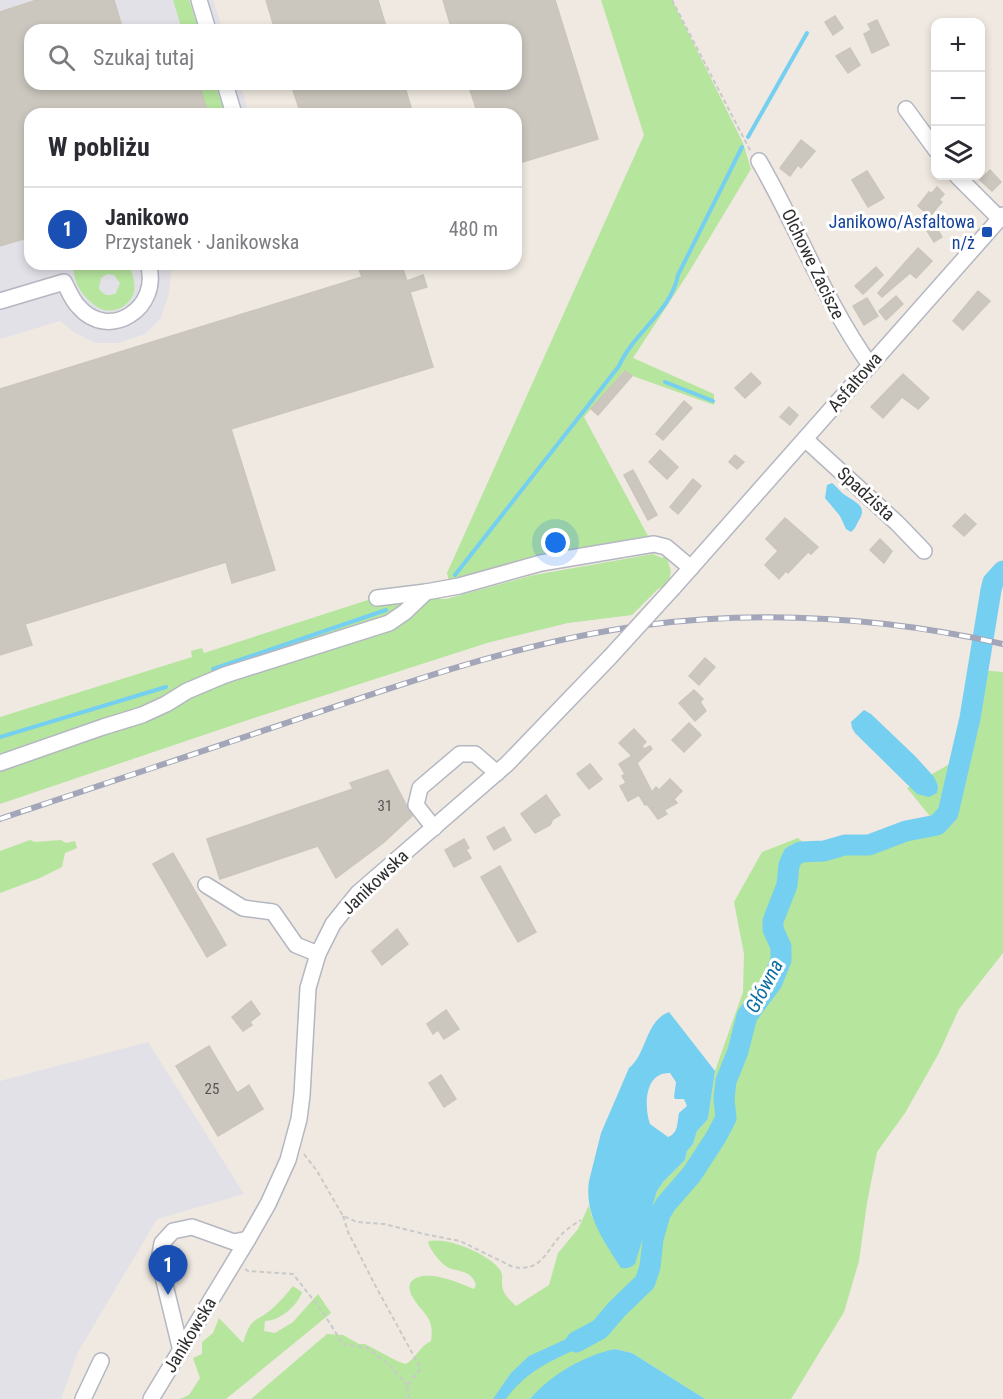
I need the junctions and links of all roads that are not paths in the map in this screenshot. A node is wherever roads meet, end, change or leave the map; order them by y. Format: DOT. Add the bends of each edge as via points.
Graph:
graph roads {
  1 [pos="199,0"];
  2 [pos="206,24"];
  3 [pos="227,90"];
  4 [pos="232,108"];
  5 [pos="906,109"];
  6 [pos="931,143"];
  7 [pos="759,161"];
  8 [pos="961,180"];
  9 [pos="1001,217"];
  10 [pos="149,270"];
  11 [pos="0,301"];
  12 [pos="870,365"];
  13 [pos="805,439"];
  14 [pos="707,549"];
  15 [pos="924,551"];
  16 [pos="691,568"];
  17 [pos="426,592"];
  18 [pos="377,598"];
  19 [pos="0,763"];
  20 [pos="497,773"];
  21 [pos="434,828"];
  22 [pos="206,885"];
  23 [pos="318,954"];
  24 [pos="220,1238"];
  25 [pos="248,1239"];
  26 [pos="235,1262"];
  27 [pos="181,1351"];
  28 [pos="101,1362"];
  29 [pos="83,1399"];
  30 [pos="151,1399"];
  1 -- 2 [label="street"];
  3 -- 4 [label="street"];
  5 -- 6 [label="street"];
  7 -- 12 [label="street, Olchowe Zacisze" via="837,315"];
  8 -- 9 [label="street"];
  9 -- 12 [label="street, Asfaltowa"];
  10 -- 11 [label="street" via="145,300 131,316 111,322 93,318 78,307 64,282"];
  12 -- 13 [label="street, Asfaltowa"];
  13 -- 14 [label="street, Asfaltowa"];
  13 -- 15 [label="street, Spadzista"];
  14 -- 16 [label="street, Janikowska"];
  16 -- 17 [label="street" via="666,547 654,544 541,563"];
  16 -- 20 [label="street, Janikowska, bridge"];
  17 -- 18 [label="street"];
  17 -- 19 [label="street" via="390,623 225,675 142,715"];
  20 -- 21 [label="street, Janikowska"];
  20 -- 21 [label="street" via="475,754 460,754 428,781 420,788 416,805"];
  21 -- 23 [label="street, Janikowska" via="358,893 333,924"];
  22 -- 23 [label="street" via="243,908 273,912 296,945"];
  23 -- 25 [label="street, Janikowska" via="308,988 302,1095 293,1140 279,1181"];
  24 -- 25 [label="street" via="234,1242"];
  24 -- 26 [label="street"];
  24 -- 27 [label="street" via="192,1227 173,1231 162,1243 159,1260"];
  25 -- 26 [label="street, Janikowska"];
  26 -- 27 [label="street, Janikowska"];
  27 -- 30 [label="street, Janikowska"];
  28 -- 29 [label="street"];
}
